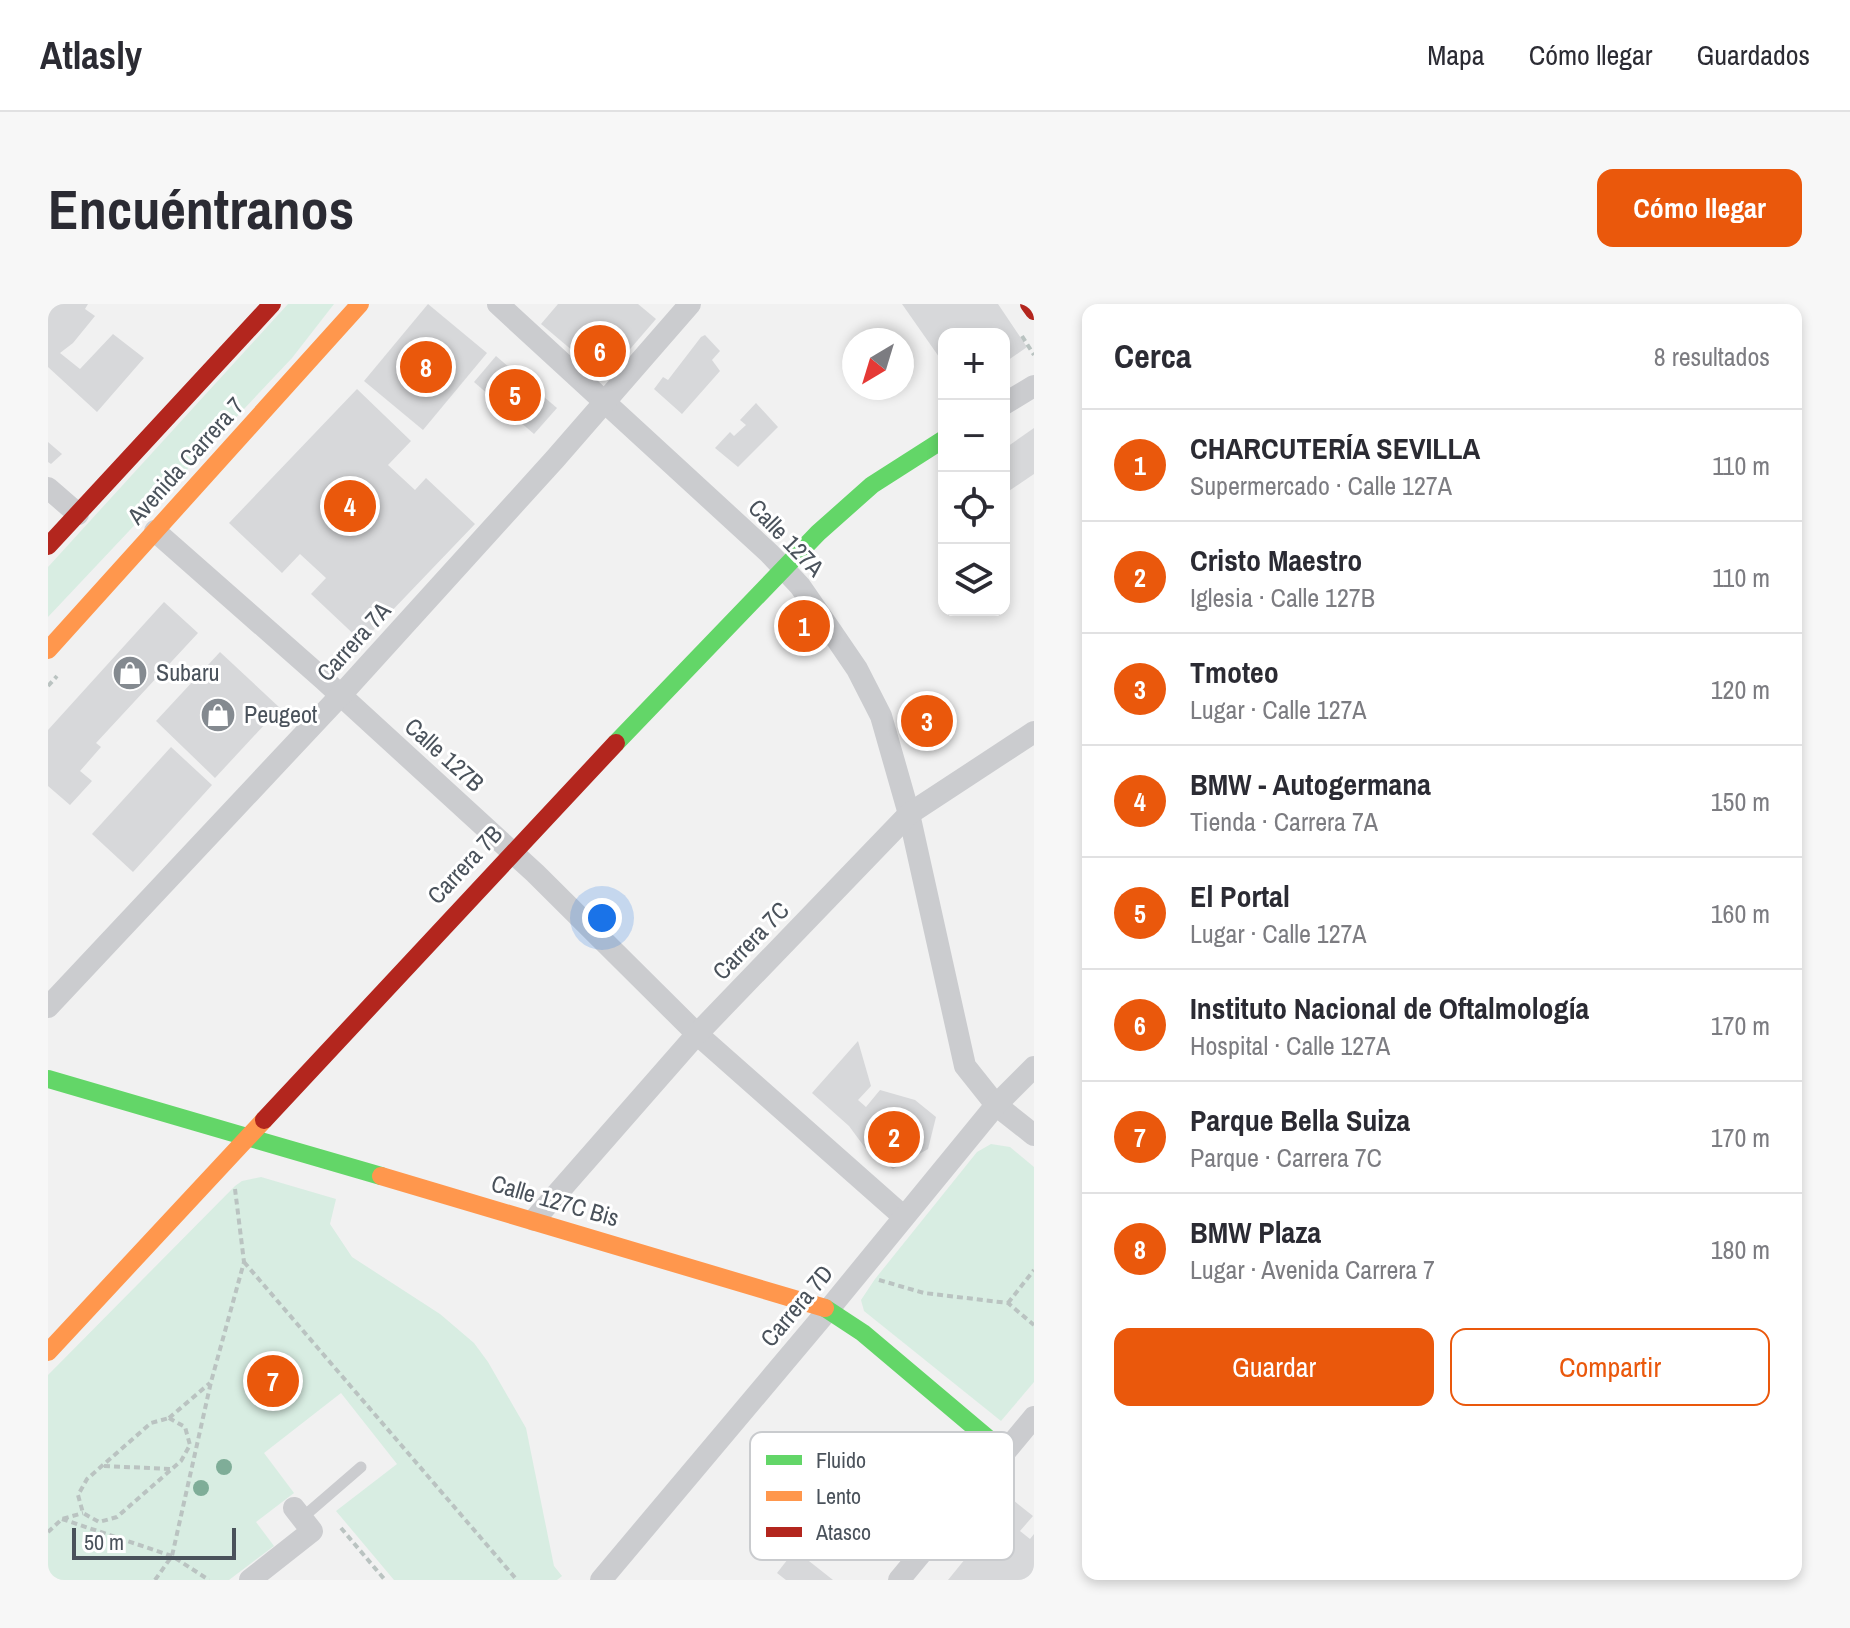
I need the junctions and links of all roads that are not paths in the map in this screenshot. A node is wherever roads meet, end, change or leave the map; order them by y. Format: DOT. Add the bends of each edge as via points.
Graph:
graph roads {
  1 [pos="272,304"];
  2 [pos="360,304"];
  3 [pos="498,304"];
  4 [pos="690,304"];
  5 [pos="1029,304"];
  6 [pos="1034,311"];
  7 [pos="1034,386"];
  8 [pos="605,400"];
  9 [pos="1010,400"];
  10 [pos="938,443"];
  11 [pos="48,488"];
  12 [pos="78,514"];
  13 [pos="155,531"];
  14 [pos="48,546"];
  15 [pos="785,570"];
  16 [pos="48,650"];
  17 [pos="340,696"];
  18 [pos="1034,732"];
  19 [pos="909,814"];
  20 [pos="512,852"];
  21 [pos="48,1007"];
  22 [pos="697,1034"];
  23 [pos="1034,1067"];
  24 [pos="48,1079"];
  25 [pos="996,1105"];
  26 [pos="1034,1135"];
  27 [pos="250,1137"];
  28 [pos="904,1217"];
  29 [pos="534,1220"];
  30 [pos="829,1309"];
  31 [pos="48,1352"];
  32 [pos="1034,1417"];
  33 [pos="980,1432"];
  34 [pos="1014,1440"];
  35 [pos="361,1467"];
  36 [pos="298,1513"];
  37 [pos="915,1560"];
  38 [pos="250,1580"];
  39 [pos="601,1580"];
  40 [pos="899,1580"];
  1 -- 12 [label="street, Avenida Carrera 7"];
  2 -- 13 [label="street, Avenida Carrera 7"];
  3 -- 8 [label="street, Calle 127A"];
  4 -- 8 [label="street, Carrera 7A"];
  5 -- 6 [label="street"];
  7 -- 9 [label="street"];
  8 -- 15 [label="street, Calle 127A"];
  8 -- 17 [label="street, Carrera 7A"];
  10 -- 15 [label="street, Carrera 7B" via="847,506"];
  11 -- 12 [label="street"];
  12 -- 14 [label="street, Avenida Carrera 7"];
  13 -- 16 [label="street, Avenida Carrera 7"];
  13 -- 17 [label="street, Calle 127B"];
  15 -- 19 [label="street, Calle 127A" via="869,692"];
  15 -- 20 [label="street, Carrera 7B"];
  17 -- 20 [label="street, Calle 127B"];
  17 -- 21 [label="street, Carrera 7A"];
  18 -- 19 [label="street, Carrera 7C"];
  19 -- 22 [label="street, Carrera 7C"];
  19 -- 25 [label="street, Calle 127A" via="965,1066"];
  20 -- 22 [label="street, Calle 127B"];
  20 -- 27 [label="street, Carrera 7B"];
  22 -- 28 [label="street, Calle 127B"];
  22 -- 29 [label="street, Carrera 7C"];
  23 -- 25 [label="street, Carrera 7D"];
  24 -- 27 [label="street, Calle 127C Bis"];
  25 -- 26 [label="street, Calle 127A"];
  25 -- 28 [label="street, Carrera 7D"];
  27 -- 29 [label="street, Calle 127C Bis"];
  27 -- 31 [label="street, Carrera 7B"];
  28 -- 30 [label="street, Carrera 7D"];
  29 -- 30 [label="street, Calle 127C Bis"];
  30 -- 33 [label="street, Calle 127C Bis"];
  30 -- 39 [label="street, Carrera 7D"];
  32 -- 34 [label="street"];
  35 -- 36 [label="lane"];
  36 -- 38 [label="street" via="312,1531"];
  37 -- 40 [label="street"];
}
